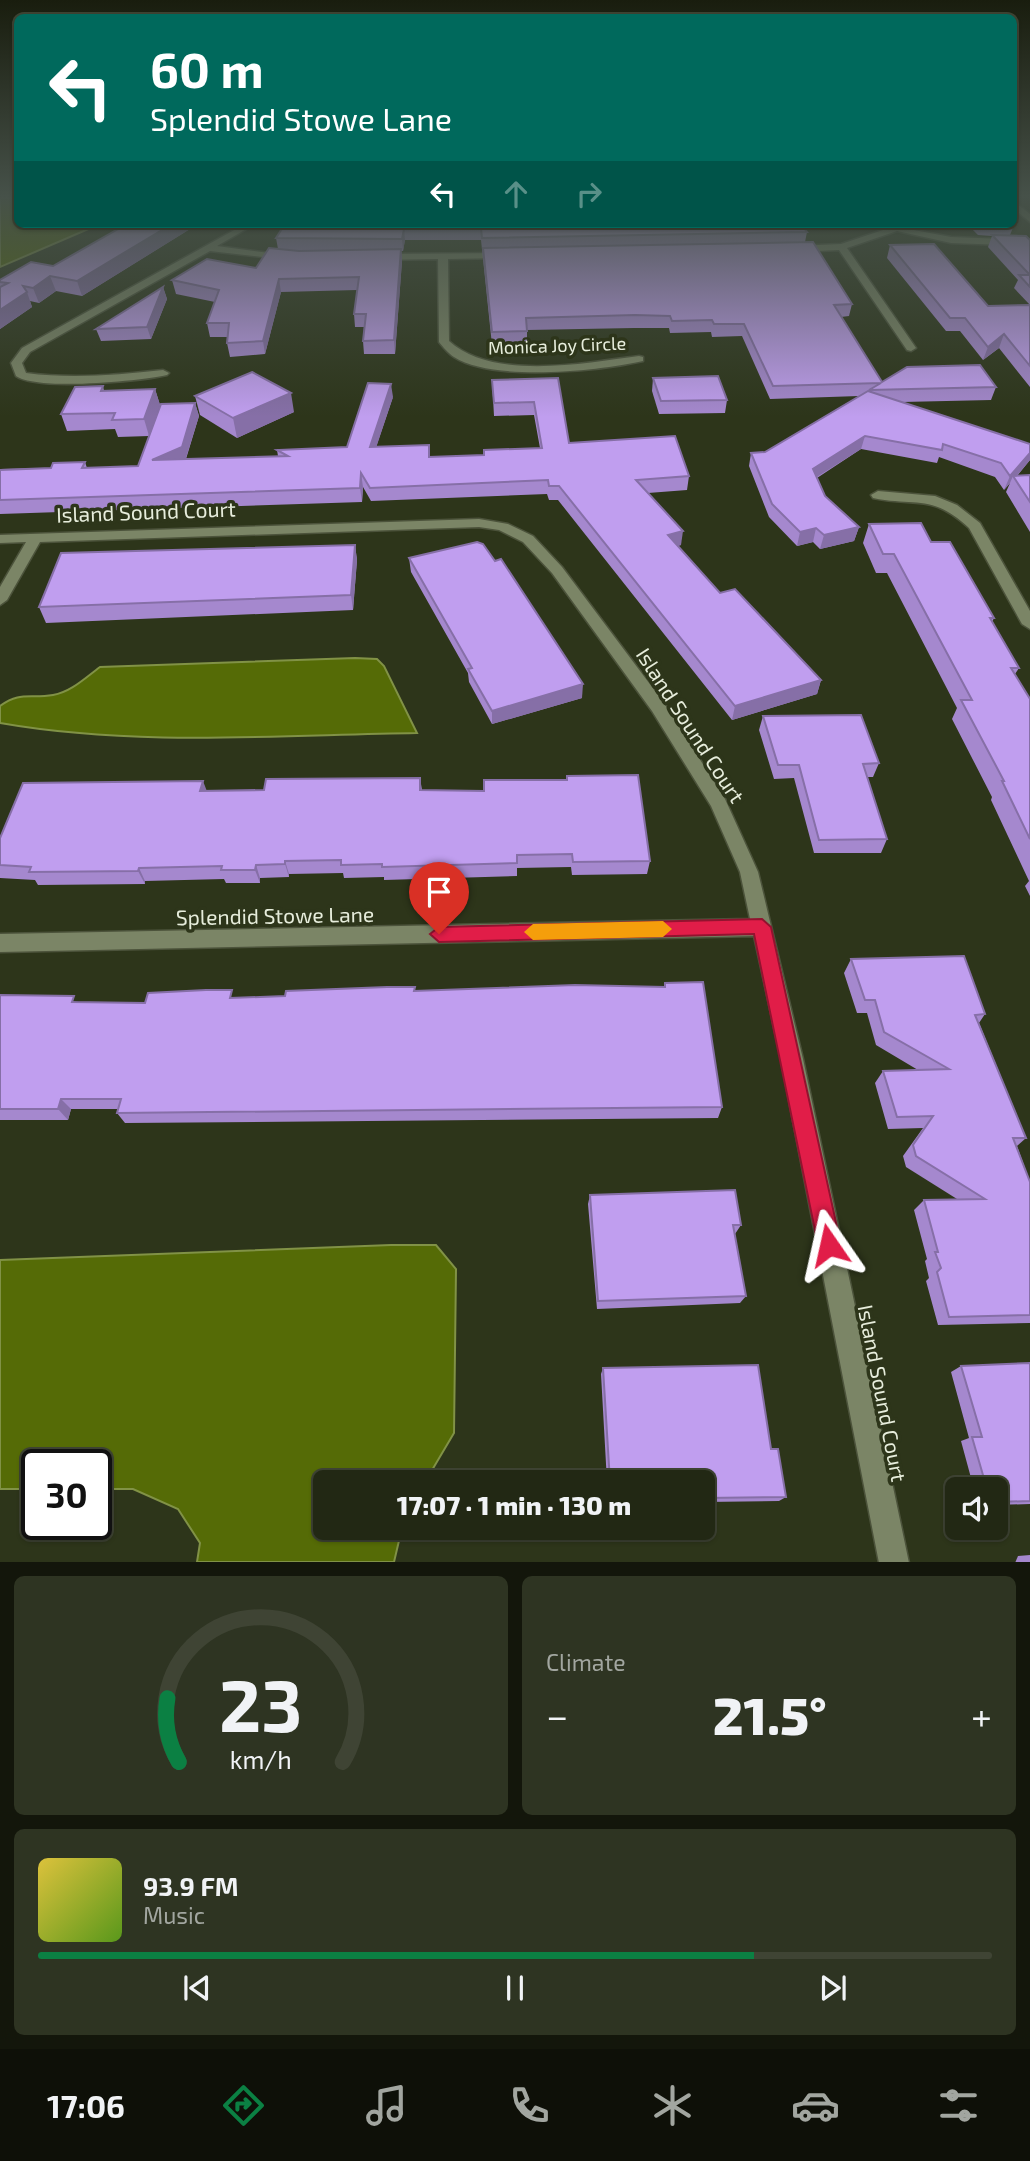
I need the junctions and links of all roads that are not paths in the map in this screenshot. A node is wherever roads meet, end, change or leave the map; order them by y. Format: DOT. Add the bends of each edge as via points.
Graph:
graph roads {
  1 [pos="167,271"];
  2 [pos="443,271"];
  3 [pos="858,271"];
  4 [pos="911,348"];
  5 [pos="639,359"];
  6 [pos="163,373"];
  7 [pos="878,495"];
  8 [pos="35,538"];
  9 [pos="0,539"];
  10 [pos="0,600"];
  11 [pos="1030,624"];
  12 [pos="762,927"];
  13 [pos="0,943"];
  14 [pos="894,1562"];
  1 -- 6 [label="street" via="26,350 16,363 22,376 47,381"];
  2 -- 5 [label="street, Monica Joy Circle" via="444,342 450,352 465,360 502,367 597,365"];
  3 -- 4 [label="street"];
  7 -- 11 [label="street" via="928,496 962,513 975,526"];
  8 -- 9 [label="street, Island Sound Court"];
  8 -- 10 [label="street"];
  8 -- 12 [label="street, Island Sound Court" via="479,523 503,527 528,539 658,707 719,804 749,872"];
  12 -- 13 [label="street, Splendid Stowe Lane"];
  12 -- 14 [label="street, Island Sound Court"];
}
